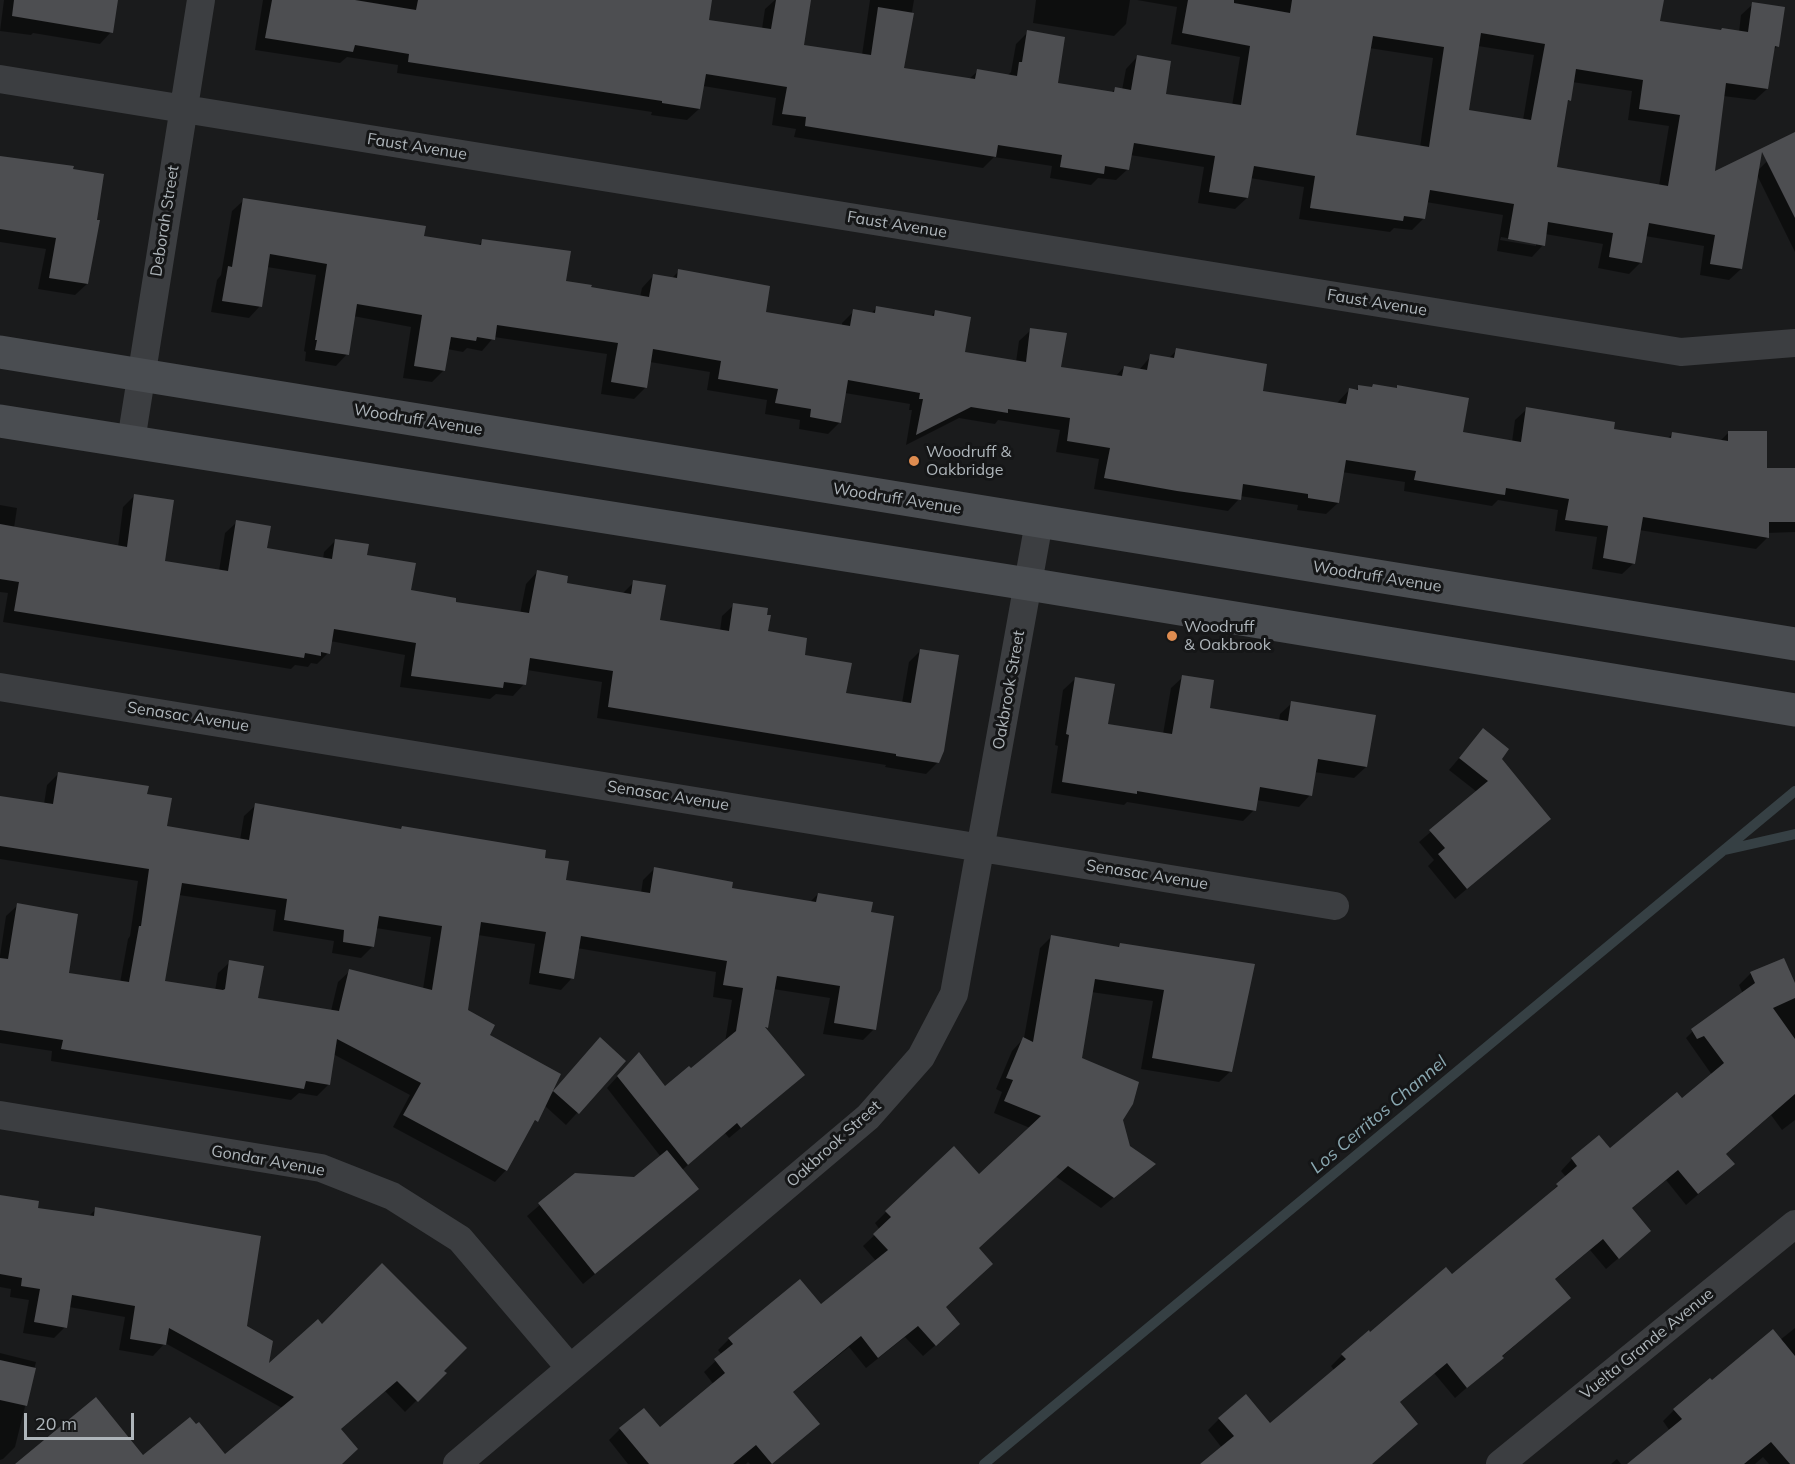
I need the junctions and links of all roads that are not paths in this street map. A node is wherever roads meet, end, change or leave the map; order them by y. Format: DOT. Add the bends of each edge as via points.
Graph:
graph roads {
  1 [pos="201,0"];
  2 [pos="0,79"];
  3 [pos="183,108"];
  4 [pos="1795,343"];
  5 [pos="0,352"];
  6 [pos="141,375"];
  7 [pos="0,421"];
  8 [pos="131,441"];
  9 [pos="1039,522"];
  10 [pos="1028,584"];
  11 [pos="1795,644"];
  12 [pos="0,687"];
  13 [pos="1795,710"];
  14 [pos="981,848"];
  15 [pos="1335,906"];
  16 [pos="0,1115"];
  17 [pos="1795,1224"];
  18 [pos="570,1368"];
  19 [pos="457,1464"];
  20 [pos="1500,1464"];
  1 -- 3 [label="street, Deborah Street"];
  2 -- 3 [label="street, Faust Avenue"];
  3 -- 4 [label="street, Faust Avenue" via="1681,352"];
  3 -- 6 [label="street, Deborah Street"];
  5 -- 6 [label="main road, Woodruff Avenue"];
  6 -- 8 [label="street, Deborah Street"];
  6 -- 9 [label="main road, Woodruff Avenue"];
  7 -- 8 [label="main road"];
  8 -- 10 [label="main road"];
  9 -- 10 [label="street, Oakbrook Street"];
  9 -- 11 [label="main road, Woodruff Avenue"];
  10 -- 13 [label="main road"];
  10 -- 14 [label="street, Oakbrook Street"];
  12 -- 14 [label="street, Senasac Avenue"];
  14 -- 15 [label="street, Senasac Avenue"];
  14 -- 18 [label="street, Oakbrook Street" via="954,994 921,1057 868,1117"];
  16 -- 18 [label="street, Gondar Avenue" via="321,1168 392,1196 460,1239"];
  17 -- 20 [label="street, Vuelta Grande Avenue"];
  18 -- 19 [label="street, Oakbrook Street"];
}
